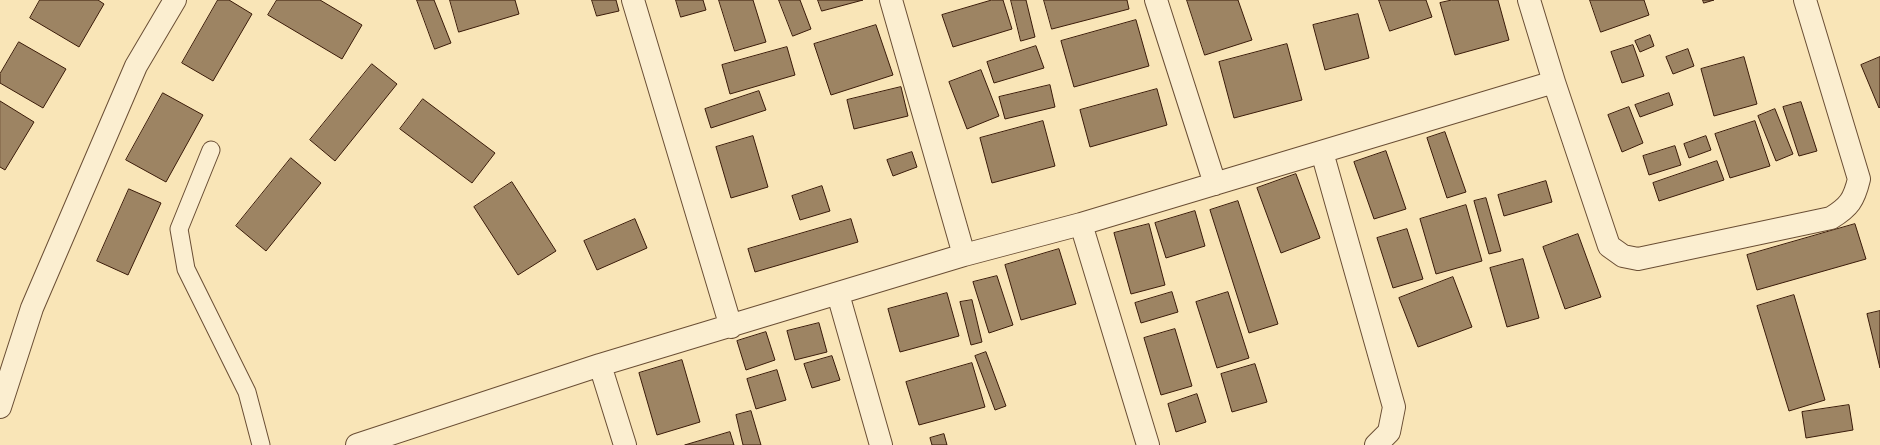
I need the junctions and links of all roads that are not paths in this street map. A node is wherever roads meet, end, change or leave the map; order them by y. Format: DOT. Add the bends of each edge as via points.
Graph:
graph roads {
  1 [pos="175,0"];
  2 [pos="633,0"];
  3 [pos="891,0"];
  4 [pos="1156,0"];
  5 [pos="1529,0"];
  6 [pos="1806,0"];
  7 [pos="1554,82"];
  8 [pos="211,150"];
  9 [pos="1322,152"];
  10 [pos="1216,184"];
  11 [pos="1081,224"];
  12 [pos="964,255"];
  13 [pos="838,294"];
  14 [pos="731,327"];
  15 [pos="600,365"];
  16 [pos="0,407"];
  17 [pos="261,445"];
  18 [pos="357,445"];
  19 [pos="625,445"];
  20 [pos="881,445"];
  21 [pos="1148,445"];
  22 [pos="1376,445"];
  1 -- 16 [label="street" via="133,73 32,308"];
  2 -- 14 [label="street"];
  3 -- 12 [label="street"];
  4 -- 10 [label="street"];
  5 -- 7 [label="street"];
  6 -- 7 [label="street" via="1859,179 1856,194 1846,208 1831,218 1638,259 1623,256 1609,246"];
  7 -- 9 [label="street"];
  8 -- 17 [label="lane" via="179,229 186,269 247,392"];
  9 -- 10 [label="street"];
  9 -- 22 [label="street" via="1394,407 1389,432"];
  10 -- 11 [label="street"];
  11 -- 12 [label="street"];
  11 -- 21 [label="street"];
  12 -- 13 [label="street"];
  13 -- 14 [label="street"];
  13 -- 20 [label="street"];
  14 -- 15 [label="street"];
  15 -- 18 [label="street"];
  15 -- 19 [label="street"];
}
